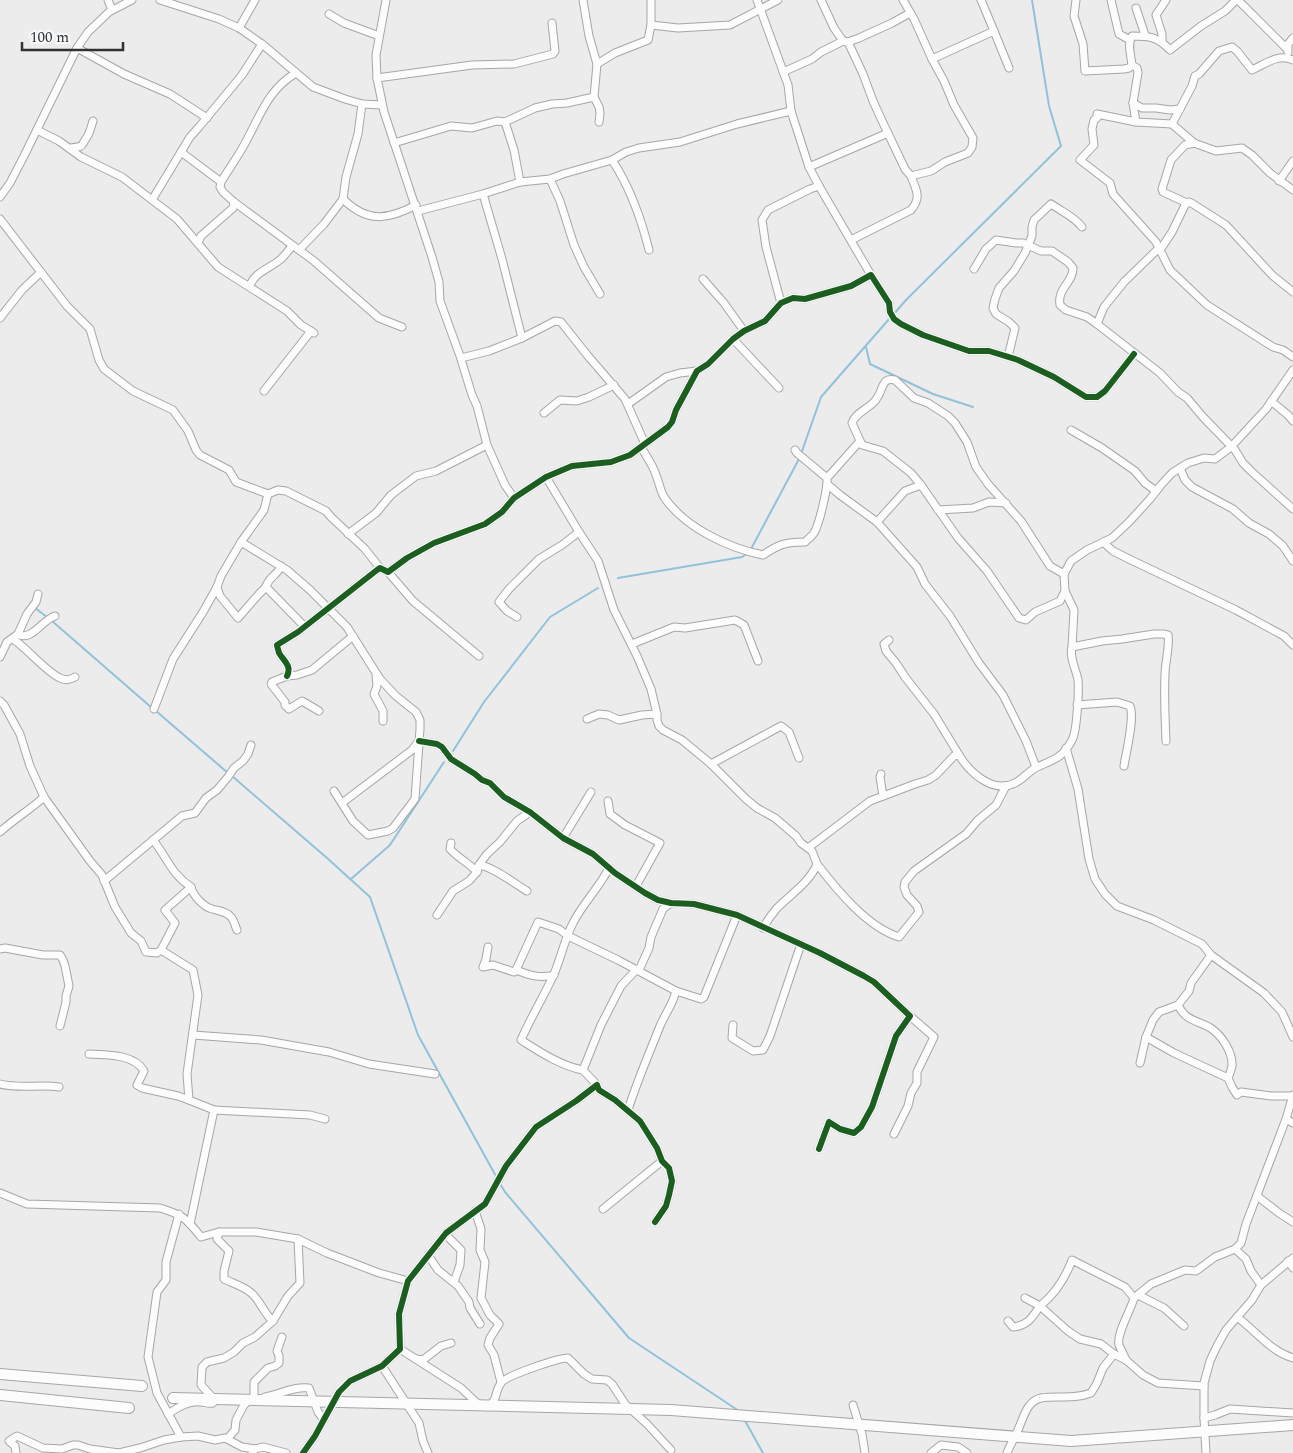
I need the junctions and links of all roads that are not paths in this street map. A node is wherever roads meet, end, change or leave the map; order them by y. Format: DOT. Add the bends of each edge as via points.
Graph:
graph roads {
  1 [pos="108,0"];
  2 [pos="132,0"];
  3 [pos="160,0"];
  4 [pos="255,0"];
  5 [pos="386,0"];
  6 [pos="583,0"];
  7 [pos="650,0"];
  8 [pos="757,0"];
  9 [pos="778,0"];
  10 [pos="822,0"];
  11 [pos="903,0"];
  12 [pos="981,0"];
  13 [pos="1076,0"];
  14 [pos="1111,0"];
  15 [pos="1166,0"];
  16 [pos="1237,0"];
  17 [pos="180,3"];
  18 [pos="1136,8"];
  19 [pos="761,9"];
  20 [pos="112,10"];
  21 [pos="910,13"];
  22 [pos="329,14"];
  23 [pos="552,22"];
  24 [pos="651,25"];
  25 [pos="239,28"];
  26 [pos="994,31"];
  27 [pos="1145,35"];
  28 [pos="379,36"];
  29 [pos="1293,38"];
  30 [pos="1130,40"];
  31 [pos="845,42"];
  32 [pos="1162,42"];
  33 [pos="262,44"];
  34 [pos="77,48"];
  35 [pos="1287,49"];
  36 [pos="932,59"];
  37 [pos="1291,59"];
  38 [pos="597,64"];
  39 [pos="1132,65"];
  40 [pos="1009,68"];
  41 [pos="783,72"];
  42 [pos="296,73"];
  43 [pos="377,78"];
  44 [pos="594,97"];
  45 [pos="1133,103"];
  46 [pos="362,104"];
  47 [pos="382,106"];
  48 [pos="1180,109"];
  49 [pos="791,111"];
  50 [pos="207,118"];
  51 [pos="93,121"];
  52 [pos="505,122"];
  53 [pos="599,122"];
  54 [pos="1136,122"];
  55 [pos="1172,124"];
  56 [pos="37,130"];
  57 [pos="888,133"];
  58 [pos="394,143"];
  59 [pos="1194,143"];
  60 [pos="71,148"];
  61 [pos="181,152"];
  62 [pos="612,160"];
  63 [pos="1293,161"];
  64 [pos="810,167"];
  65 [pos="911,176"];
  66 [pos="550,179"];
  67 [pos="1279,181"];
  68 [pos="221,182"];
  69 [pos="520,182"];
  70 [pos="819,186"];
  71 [pos="1293,190"];
  72 [pos="483,194"];
  73 [pos="0,197"];
  74 [pos="343,199"];
  75 [pos="152,200"];
  76 [pos="234,202"];
  77 [pos="1186,203"];
  78 [pos="417,208"];
  79 [pos="0,219"];
  80 [pos="1082,227"];
  81 [pos="851,240"];
  82 [pos="198,243"];
  83 [pos="1028,244"];
  84 [pos="296,248"];
  85 [pos="1160,249"];
  86 [pos="649,250"];
  87 [pos="974,269"];
  88 [pos="41,272"];
  89 [pos="871,275"];
  90 [pos="703,278"];
  91 [pos="250,286"];
  92 [pos="1293,292"];
  93 [pos="600,294"];
  94 [pos="781,302"];
  95 [pos="0,318"];
  96 [pos="1097,324"];
  97 [pos="402,327"];
  98 [pos="744,331"];
  99 [pos="522,338"];
  100 [pos="733,339"];
  101 [pos="1134,354"];
  102 [pos="1008,357"];
  103 [pos="1293,357"];
  104 [pos="461,358"];
  105 [pos="1293,370"];
  106 [pos="697,371"];
  107 [pos="614,385"];
  108 [pos="779,388"];
  109 [pos="264,391"];
  110 [pos="1271,401"];
  111 [pos="628,404"];
  112 [pos="544,413"];
  113 [pos="1293,421"];
  114 [pos="1072,430"];
  115 [pos="860,441"];
  116 [pos="487,445"];
  117 [pos="643,446"];
  118 [pos="1232,448"];
  119 [pos="795,450"];
  120 [pos="1180,468"];
  121 [pos="546,477"];
  122 [pos="827,481"];
  123 [pos="921,486"];
  124 [pos="1156,491"];
  125 [pos="268,494"];
  126 [pos="514,498"];
  127 [pos="1006,503"];
  128 [pos="1293,509"];
  129 [pos="938,510"];
  130 [pos="877,522"];
  131 [pos="579,532"];
  132 [pos="348,534"];
  133 [pos="241,542"];
  134 [pos="1103,542"];
  135 [pos="1293,561"];
  136 [pos="281,566"];
  137 [pos="380,568"];
  138 [pos="388,572"];
  139 [pos="1064,574"];
  140 [pos="266,587"];
  141 [pos="217,588"];
  142 [pos="1065,592"];
  143 [pos="38,594"];
  144 [pos="328,608"];
  145 [pos="55,616"];
  146 [pos="518,618"];
  147 [pos="304,626"];
  148 [pos="353,636"];
  149 [pos="15,637"];
  150 [pos="889,640"];
  151 [pos="632,644"];
  152 [pos="1293,645"];
  153 [pos="1072,647"];
  154 [pos="479,656"];
  155 [pos="0,657"];
  156 [pos="758,661"];
  157 [pos="376,673"];
  158 [pos="287,676"];
  159 [pos="76,677"];
  160 [pos="0,701"];
  161 [pos="1077,705"];
  162 [pos="154,709"];
  163 [pos="319,711"];
  164 [pos="657,714"];
  165 [pos="587,719"];
  166 [pos="383,721"];
  167 [pos="419,741"];
  168 [pos="1166,741"];
  169 [pos="251,745"];
  170 [pos="1066,748"];
  171 [pos="959,755"];
  172 [pos="800,758"];
  173 [pos="711,764"];
  174 [pos="1124,766"];
  175 [pos="1036,767"];
  176 [pos="881,774"];
  177 [pos="1006,786"];
  178 [pos="334,791"];
  179 [pos="591,792"];
  180 [pos="883,796"];
  181 [pos="44,797"];
  182 [pos="608,801"];
  183 [pos="342,803"];
  184 [pos="530,812"];
  185 [pos="0,832"];
  186 [pos="563,838"];
  187 [pos="153,840"];
  188 [pos="451,843"];
  189 [pos="808,848"];
  190 [pos="817,864"];
  191 [pos="609,868"];
  192 [pos="478,869"];
  193 [pos="104,881"];
  194 [pos="636,886"];
  195 [pos="191,887"];
  196 [pos="527,891"];
  197 [pos="671,903"];
  198 [pos="437,915"];
  199 [pos="737,915"];
  200 [pos="763,928"];
  201 [pos="237,930"];
  202 [pos="568,936"];
  203 [pos="801,944"];
  204 [pos="488,947"];
  205 [pos="0,949"];
  206 [pos="161,950"];
  207 [pos="1211,954"];
  208 [pos="516,970"];
  209 [pos="636,970"];
  210 [pos="554,975"];
  211 [pos="676,991"];
  212 [pos="1178,1005"];
  213 [pos="910,1016"];
  214 [pos="1290,1023"];
  215 [pos="732,1025"];
  216 [pos="60,1026"];
  217 [pos="193,1035"];
  218 [pos="1146,1037"];
  219 [pos="1293,1037"];
  220 [pos="89,1054"];
  221 [pos="1140,1063"];
  222 [pos="584,1070"];
  223 [pos="435,1074"];
  224 [pos="1228,1078"];
  225 [pos="0,1084"];
  226 [pos="597,1085"];
  227 [pos="59,1087"];
  228 [pos="1293,1099"];
  229 [pos="188,1100"];
  230 [pos="214,1110"];
  231 [pos="628,1110"];
  232 [pos="325,1119"];
  233 [pos="1290,1121"];
  234 [pos="894,1134"];
  235 [pos="818,1149"];
  236 [pos="662,1161"];
  237 [pos="0,1193"];
  238 [pos="1257,1196"];
  239 [pos="603,1209"];
  240 [pos="475,1211"];
  241 [pos="179,1214"];
  242 [pos="655,1222"];
  243 [pos="1293,1222"];
  244 [pos="190,1224"];
  245 [pos="219,1232"];
  246 [pos="446,1233"];
  247 [pos="298,1238"];
  248 [pos="1235,1249"];
  249 [pos="428,1255"];
  250 [pos="1291,1260"];
  251 [pos="1293,1268"];
  252 [pos="408,1281"];
  253 [pos="454,1282"];
  254 [pos="1260,1285"];
  255 [pos="1136,1297"];
  256 [pos="1025,1298"];
  257 [pos="1040,1306"];
  258 [pos="1237,1318"];
  259 [pos="273,1321"];
  260 [pos="1008,1321"];
  261 [pos="480,1324"];
  262 [pos="1184,1326"];
  263 [pos="282,1337"];
  264 [pos="451,1343"];
  265 [pos="400,1349"];
  266 [pos="1114,1354"];
  267 [pos="1293,1358"];
  268 [pos="416,1359"];
  269 [pos="1126,1360"];
  270 [pos="382,1366"];
  271 [pos="0,1374"];
  272 [pos="501,1382"];
  273 [pos="142,1386"];
  274 [pos="1204,1386"];
  275 [pos="0,1395"];
  276 [pos="173,1398"];
  277 [pos="255,1398"];
  278 [pos="854,1405"];
  279 [pos="129,1408"];
  280 [pos="1293,1413"];
  281 [pos="168,1414"];
  282 [pos="1204,1418"];
  283 [pos="324,1420"];
  284 [pos="1293,1425"];
  285 [pos="181,1437"];
  286 [pos="227,1439"];
  287 [pos="670,1450"];
  288 [pos="254,1451"];
  289 [pos="16,1453"];
  290 [pos="286,1453"];
  291 [pos="303,1453"];
  292 [pos="428,1453"];
  293 [pos="864,1453"];
  294 [pos="931,1453"];
  295 [pos="967,1453"];
  296 [pos="1007,1453"];
  297 [pos="1206,1453"];
  1 -- 20 [label="street"];
  2 -- 20 [label="street"];
  3 -- 17 [label="street"];
  4 -- 25 [label="street"];
  5 -- 28 [label="street"];
  6 -- 38 [label="street"];
  7 -- 24 [label="street"];
  8 -- 19 [label="street"];
  9 -- 19 [label="street"];
  10 -- 31 [label="street" via="834,28"];
  11 -- 21 [label="street"];
  12 -- 26 [label="street"];
  13 -- 39 [label="street" via="1074,16 1083,44 1086,71 1129,68"];
  14 -- 30 [label="street" via="1119,34"];
  15 -- 32 [label="street" via="1156,16"];
  16 -- 32 [label="street" via="1170,50"];
  16 -- 35 [label="street"];
  17 -- 25 [label="street"];
  18 -- 27 [label="street"];
  19 -- 24 [label="street" via="730,25 678,28"];
  19 -- 41 [label="street"];
  20 -- 34 [label="street" via="88,32"];
  21 -- 31 [label="street" via="879,30"];
  21 -- 36 [label="street"];
  22 -- 28 [label="street"];
  23 -- 43 [label="street" via="553,54 514,64 472,65"];
  24 -- 38 [label="street" via="648,40"];
  25 -- 33 [label="street"];
  26 -- 36 [label="street"];
  26 -- 40 [label="street"];
  27 -- 30 [label="street" via="1132,36"];
  27 -- 32 [label="street"];
  28 -- 43 [label="street"];
  29 -- 35 [label="street"];
  30 -- 39 [label="street"];
  31 -- 41 [label="street"];
  31 -- 57 [label="street"];
  33 -- 42 [label="street"];
  33 -- 50 [label="street"];
  34 -- 50 [label="street" via="170,94"];
  34 -- 56 [label="street"];
  35 -- 37 [label="street"];
  36 -- 65 [label="street" via="973,138 972,147 968,153 931,171"];
  37 -- 48 [label="street" via="1275,58 1252,70 1232,48 1219,51 1194,76"];
  38 -- 44 [label="street"];
  39 -- 45 [label="street" via="1138,73"];
  41 -- 49 [label="street"];
  42 -- 46 [label="street" via="313,87"];
  42 -- 68 [label="street" via="284,80 274,92"];
  43 -- 47 [label="street"];
  44 -- 52 [label="street" via="535,108"];
  44 -- 53 [label="street" via="599,107"];
  45 -- 48 [label="street" via="1142,108"];
  45 -- 54 [label="street"];
  46 -- 47 [label="street"];
  46 -- 74 [label="street"];
  47 -- 58 [label="street"];
  48 -- 55 [label="street"];
  49 -- 62 [label="street" via="680,142 638,148"];
  49 -- 64 [label="street"];
  50 -- 61 [label="street"];
  51 -- 60 [label="street" via="83,145"];
  52 -- 58 [label="street" via="496,121 472,128 451,126"];
  52 -- 69 [label="street"];
  54 -- 55 [label="street"];
  54 -- 85 [label="street" via="1097,114 1092,129 1094,145 1080,160 1110,183 1113,194"];
  55 -- 59 [label="street"];
  56 -- 60 [label="street"];
  56 -- 73 [label="street"];
  57 -- 64 [label="street"];
  57 -- 65 [label="street"];
  58 -- 78 [label="street"];
  59 -- 67 [label="street" via="1216,151 1242,148"];
  59 -- 77 [label="street" via="1185,145 1171,160 1162,188 1163,192"];
  60 -- 75 [label="street" via="81,157 122,177"];
  61 -- 68 [label="street"];
  61 -- 75 [label="street"];
  62 -- 66 [label="street"];
  62 -- 86 [label="street" via="637,209"];
  63 -- 67 [label="street"];
  64 -- 70 [label="street"];
  65 -- 81 [label="street" via="918,194 917,203 911,210"];
  66 -- 69 [label="street"];
  66 -- 93 [label="street" via="574,245"];
  67 -- 71 [label="street"];
  68 -- 76 [label="street" via="223,192"];
  69 -- 72 [label="street"];
  70 -- 81 [label="street"];
  70 -- 94 [label="street" via="768,210 762,220"];
  72 -- 78 [label="street"];
  72 -- 99 [label="street"];
  74 -- 78 [label="street" via="365,215 380,218"];
  74 -- 84 [label="street" via="324,224"];
  75 -- 82 [label="street" via="178,219"];
  76 -- 82 [label="street"];
  76 -- 84 [label="street"];
  77 -- 85 [label="street"];
  77 -- 92 [label="street" via="1190,202 1226,225 1272,275"];
  78 -- 104 [label="street" via="434,265 440,301"];
  79 -- 88 [label="street"];
  80 -- 83 [label="street" via="1075,218 1050,204 1034,220"];
  81 -- 89 [label="street"];
  82 -- 91 [label="street" via="218,267"];
  83 -- 87 [label="street" via="996,240 986,249"];
  83 -- 96 [label="street" via="1041,251 1052,251 1068,262 1073,273 1060,293 1060,305"];
  83 -- 102 [label="street" via="1014,271 999,288 993,308 1015,328"];
  84 -- 91 [label="street" via="256,276"];
  84 -- 97 [label="street" via="379,318"];
  85 -- 96 [label="street" via="1124,282 1104,307"];
  85 -- 103 [label="street" via="1170,270 1207,305"];
  88 -- 95 [label="street"];
  88 -- 125 [label="street" via="90,330 104,369 133,391 173,410 200,455 229,470 236,482"];
  89 -- 94 [label="street" via="850,286"];
  89 -- 102 [label="street" via="889,303 894,319 901,324 969,351 989,351"];
  90 -- 98 [label="street"];
  91 -- 109 [label="street" via="312,332"];
  94 -- 98 [label="street" via="765,321"];
  96 -- 101 [label="street"];
  98 -- 100 [label="street"];
  99 -- 104 [label="street"];
  99 -- 107 [label="street" via="555,321 561,322"];
  100 -- 106 [label="street"];
  100 -- 108 [label="street"];
  101 -- 102 [label="street" via="1097,397 1086,397"];
  101 -- 118 [label="street" via="1187,398"];
  104 -- 116 [label="street"];
  105 -- 110 [label="street"];
  106 -- 111 [label="street" via="666,377"];
  106 -- 117 [label="street" via="672,422"];
  107 -- 111 [label="street"];
  107 -- 112 [label="street" via="577,401 560,400"];
  110 -- 113 [label="street"];
  110 -- 118 [label="street"];
  111 -- 117 [label="street"];
  114 -- 124 [label="street" via="1135,471"];
  115 -- 122 [label="street"];
  115 -- 123 [label="street" via="862,445 883,450 911,473"];
  115 -- 127 [label="street" via="853,419 874,402 886,380 894,380 914,398 928,403 955,423 967,442 976,467"];
  116 -- 126 [label="street"];
  116 -- 132 [label="street" via="436,471 416,476"];
  117 -- 121 [label="street" via="611,462 572,466"];
  117 -- 122 [label="street" via="664,496 683,519 715,538 763,555 788,542 805,542 814,532"];
  118 -- 120 [label="street" via="1215,459 1204,458"];
  118 -- 128 [label="street" via="1252,472"];
  119 -- 122 [label="street"];
  120 -- 124 [label="street"];
  120 -- 135 [label="street" via="1184,480 1192,487 1233,509 1269,534"];
  121 -- 126 [label="street"];
  121 -- 131 [label="street"];
  122 -- 130 [label="street" via="840,495"];
  123 -- 129 [label="street"];
  123 -- 130 [label="street" via="906,491"];
  124 -- 134 [label="street" via="1129,522"];
  125 -- 132 [label="street" via="278,490 309,502 326,511"];
  125 -- 133 [label="street" via="264,510"];
  126 -- 138 [label="street" via="485,524 434,544"];
  127 -- 129 [label="street" via="989,502 973,508"];
  127 -- 139 [label="street" via="1050,566"];
  129 -- 142 [label="street" via="988,571 1018,618 1026,620 1060,600"];
  130 -- 175 [label="street" via="917,567 925,584 1003,695"];
  131 -- 146 [label="street" via="540,560 499,602"];
  131 -- 151 [label="street" via="598,561 614,610"];
  132 -- 137 [label="street"];
  133 -- 136 [label="street"];
  133 -- 141 [label="street"];
  134 -- 139 [label="street" via="1070,561"];
  134 -- 152 [label="street" via="1131,560 1284,636"];
  136 -- 140 [label="street"];
  136 -- 144 [label="street"];
  137 -- 138 [label="street"];
  137 -- 144 [label="street"];
  138 -- 154 [label="street" via="413,601"];
  139 -- 142 [label="street"];
  140 -- 141 [label="street" via="238,618"];
  140 -- 147 [label="street"];
  141 -- 162 [label="street" via="173,659"];
  142 -- 153 [label="street" via="1074,610"];
  143 -- 149 [label="street"];
  144 -- 147 [label="street"];
  144 -- 148 [label="street"];
  145 -- 149 [label="street" via="28,636"];
  147 -- 158 [label="street" via="277,645 289,668"];
  148 -- 157 [label="street"];
  148 -- 158 [label="street" via="312,670"];
  149 -- 155 [label="street" via="7,642"];
  149 -- 159 [label="street" via="61,678 69,680"];
  150 -- 171 [label="street" via="884,644 886,651 934,714"];
  151 -- 156 [label="street" via="674,627 736,620 744,625"];
  151 -- 164 [label="street"];
  153 -- 161 [label="street" via="1070,652 1078,683"];
  153 -- 168 [label="street" via="1147,635 1168,635 1164,676"];
  157 -- 166 [label="street" via="374,694 384,711"];
  157 -- 167 [label="street" via="396,696 416,712 420,720"];
  158 -- 163 [label="street" via="271,684 285,705 289,709 302,701"];
  160 -- 181 [label="street" via="20,734"];
  161 -- 170 [label="street" via="1076,729"];
  161 -- 174 [label="street" via="1117,702 1130,706 1131,723"];
  164 -- 165 [label="street" via="619,720 598,714"];
  164 -- 173 [label="street" via="656,720 663,730 682,740"];
  167 -- 183 [label="street" via="412,750"];
  167 -- 183 [label="street" via="414,799 393,828 368,835 353,821"];
  167 -- 184 [label="street" via="442,747 451,759"];
  169 -- 187 [label="street" via="243,761 206,798 196,813 182,816"];
  170 -- 175 [label="street" via="1057,759"];
  170 -- 207 [label="street" via="1078,789 1089,859 1104,894 1117,906 1202,944"];
  171 -- 177 [label="street" via="964,764 988,783"];
  171 -- 180 [label="street" via="928,780"];
  172 -- 173 [label="street" via="789,732 781,726"];
  173 -- 189 [label="street" via="746,799 775,818"];
  175 -- 177 [label="street"];
  176 -- 180 [label="street"];
  177 -- 190 [label="street" via="996,805 966,834 914,871 905,882 907,895 919,912 899,937 871,922"];
  178 -- 183 [label="street"];
  179 -- 186 [label="street"];
  180 -- 189 [label="street" via="870,801"];
  181 -- 185 [label="street"];
  181 -- 193 [label="street"];
  182 -- 194 [label="street" via="610,814 660,844"];
  184 -- 186 [label="street"];
  184 -- 192 [label="street" via="517,821"];
  186 -- 191 [label="street" via="593,854"];
  187 -- 193 [label="street"];
  187 -- 195 [label="street" via="168,865 182,882"];
  188 -- 192 [label="street" via="453,852"];
  189 -- 190 [label="street"];
  190 -- 200 [label="street"];
  191 -- 194 [label="street"];
  191 -- 202 [label="street" via="581,908"];
  192 -- 196 [label="street" via="484,866"];
  192 -- 198 [label="street" via="469,881 453,891"];
  193 -- 206 [label="street" via="115,907 146,952"];
  194 -- 197 [label="street" via="658,900"];
  195 -- 201 [label="street" via="192,894 206,906 222,910 232,917"];
  195 -- 206 [label="street" via="165,910 175,923"];
  197 -- 199 [label="street" via="694,904"];
  197 -- 209 [label="street" via="663,909 649,948"];
  199 -- 200 [label="street"];
  199 -- 211 [label="street" via="704,997 700,999"];
  200 -- 203 [label="street"];
  202 -- 208 [label="street" via="559,929 538,922"];
  202 -- 209 [label="street"];
  202 -- 210 [label="street"];
  203 -- 213 [label="street" via="874,982"];
  203 -- 215 [label="street" via="763,1050 753,1051 732,1038"];
  204 -- 208 [label="street" via="483,967 493,965"];
  205 -- 216 [label="street" via="60,955 69,986"];
  206 -- 217 [label="street" via="193,970 198,995"];
  207 -- 212 [label="street"];
  207 -- 214 [label="street" via="1264,992"];
  208 -- 210 [label="street" via="544,978"];
  209 -- 211 [label="street"];
  209 -- 222 [label="street" via="621,986 601,1025"];
  210 -- 222 [label="street" via="521,1040 571,1068"];
  211 -- 231 [label="street"];
  212 -- 218 [label="street" via="1159,1012"];
  212 -- 224 [label="street" via="1182,1014 1212,1028 1222,1040 1232,1056"];
  213 -- 234 [label="street" via="934,1037"];
  213 -- 235 [label="street" via="896,1036 872,1106 861,1126 854,1133 829,1122"];
  214 -- 219 [label="street"];
  217 -- 223 [label="street" via="261,1040 329,1052 369,1064"];
  217 -- 229 [label="street" via="187,1074"];
  218 -- 221 [label="street"];
  218 -- 224 [label="street"];
  220 -- 229 [label="street" via="133,1060 144,1071 137,1085"];
  222 -- 226 [label="street"];
  224 -- 228 [label="street" via="1237,1095 1240,1092"];
  225 -- 227 [label="street" via="23,1088"];
  226 -- 231 [label="street" via="598,1090"];
  226 -- 240 [label="street" via="536,1127 506,1166 484,1204"];
  228 -- 233 [label="street"];
  229 -- 230 [label="street"];
  230 -- 232 [label="street" via="310,1115"];
  230 -- 244 [label="street"];
  231 -- 236 [label="street" via="640,1121"];
  233 -- 238 [label="street"];
  236 -- 239 [label="street"];
  236 -- 242 [label="street" via="669,1168 672,1181 666,1206"];
  237 -- 241 [label="street" via="27,1204 160,1208"];
  238 -- 243 [label="street"];
  238 -- 248 [label="street" via="1241,1243"];
  240 -- 246 [label="street"];
  240 -- 272 [label="street" via="481,1229 480,1250 485,1262 481,1298 499,1324 488,1345"];
  241 -- 244 [label="street"];
  241 -- 281 [label="street" via="166,1262 166,1280 157,1292 148,1357 157,1393"];
  244 -- 245 [label="street" via="201,1237"];
  245 -- 247 [label="street" via="256,1232"];
  245 -- 259 [label="street" via="217,1239 229,1251 224,1279 250,1292"];
  246 -- 249 [label="street"];
  246 -- 253 [label="street" via="461,1250"];
  247 -- 252 [label="street" via="378,1273"];
  247 -- 259 [label="street" via="300,1283"];
  248 -- 254 [label="street" via="1246,1259"];
  248 -- 255 [label="street" via="1215,1257 1196,1271 1185,1270 1151,1284"];
  249 -- 252 [label="street"];
  249 -- 253 [label="street" via="438,1270"];
  250 -- 251 [label="street"];
  250 -- 254 [label="street"];
  252 -- 265 [label="street" via="400,1314"];
  253 -- 261 [label="street"];
  254 -- 258 [label="street"];
  255 -- 257 [label="street" via="1125,1287 1072,1260 1060,1285"];
  255 -- 262 [label="street" via="1164,1308"];
  255 -- 269 [label="street" via="1118,1342"];
  256 -- 257 [label="street"];
  257 -- 260 [label="street" via="1021,1327 1013,1327"];
  257 -- 266 [label="street" via="1080,1339 1101,1344"];
  258 -- 267 [label="street" via="1261,1339"];
  258 -- 274 [label="street" via="1217,1346"];
  259 -- 281 [label="street" via="255,1337 242,1342 234,1352 202,1367 201,1384 213,1403 187,1403"];
  263 -- 277 [label="street" via="277,1351 278,1363 254,1382"];
  264 -- 268 [label="street" via="441,1346 423,1360"];
  265 -- 268 [label="street"];
  265 -- 270 [label="street"];
  266 -- 269 [label="street"];
  266 -- 296 [label="street" via="1102,1368 1091,1393 1073,1398 1039,1398 1030,1405"];
  268 -- 272 [label="street" via="461,1388 479,1405 488,1407 493,1402"];
  269 -- 274 [label="street" via="1158,1383"];
  270 -- 283 [label="street" via="350,1381 339,1392"];
  270 -- 292 [label="street" via="419,1423"];
  271 -- 273 [label="highway"];
  272 -- 287 [label="street" via="552,1360 568,1358 592,1379 607,1380 612,1384 625,1404"];
  274 -- 282 [label="street"];
  275 -- 279 [label="highway"];
  276 -- 284 [label="highway" via="671,1410 1071,1441"];
  277 -- 283 [label="street" via="309,1388"];
  277 -- 286 [label="street" via="244,1405"];
  278 -- 293 [label="street"];
  280 -- 282 [label="street" via="1230,1409"];
  281 -- 285 [label="street"];
  282 -- 297 [label="street"];
  283 -- 291 [label="street"];
  285 -- 286 [label="street"];
  285 -- 289 [label="street" via="119,1453 78,1445 62,1449 43,1448 17,1436 9,1440"];
  286 -- 288 [label="street"];
  288 -- 290 [label="street" via="263,1447"];
  294 -- 295 [label="street" via="941,1446 958,1447"];
}
